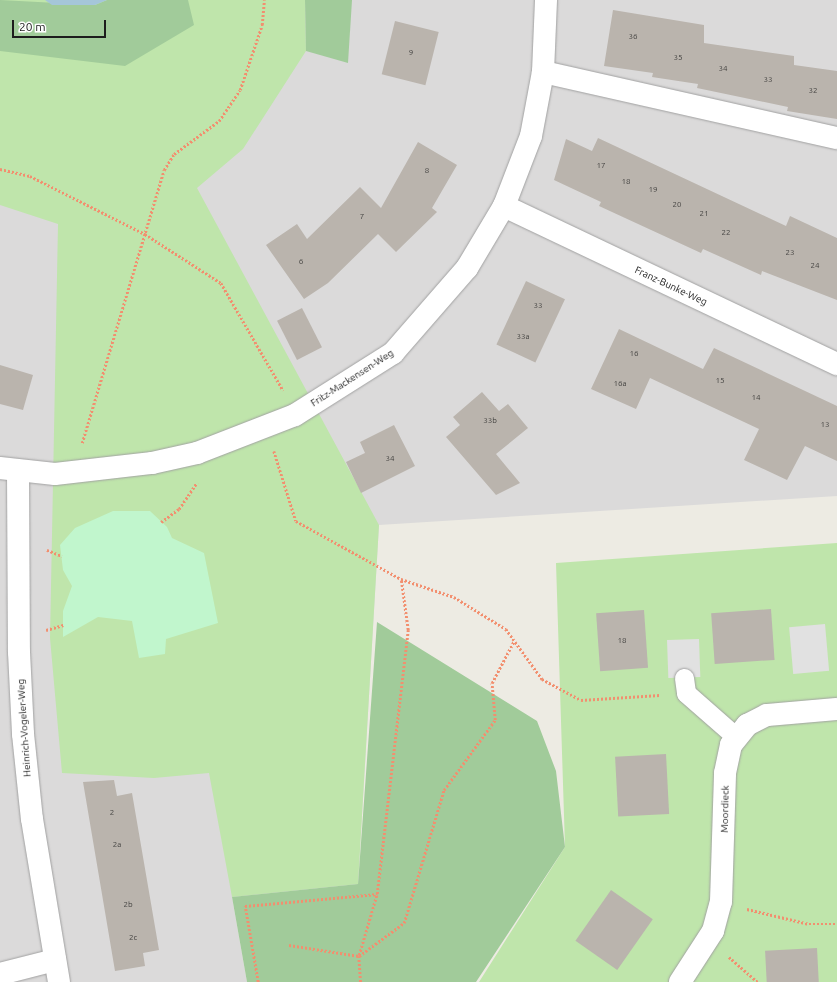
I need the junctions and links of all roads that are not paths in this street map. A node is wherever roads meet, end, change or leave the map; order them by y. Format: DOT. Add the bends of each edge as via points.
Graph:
graph roads {
  1 [pos="546,0"];
  2 [pos="543,72"];
  3 [pos="837,138"];
  4 [pos="504,206"];
  5 [pos="837,364"];
  6 [pos="9,470"];
  7 [pos="685,685"];
  8 [pos="837,709"];
  9 [pos="736,736"];
  10 [pos="55,960"];
  11 [pos="0,974"];
  12 [pos="59,982"];
  13 [pos="680,982"];
  1 -- 2 [label="street, Fritz-Mackensen-Weg"];
  2 -- 3 [label="street"];
  2 -- 4 [label="street, Fritz-Mackensen-Weg" via="531,136"];
  4 -- 5 [label="street, Franz-Bunke-Weg"];
  4 -- 6 [label="street, Fritz-Mackensen-Weg" via="467,268 393,353 295,415 197,452 152,463 55,474"];
  6 -- 10 [label="street, Heinrich-Vogeler-Weg" via="23,734 32,819"];
  7 -- 9 [label="lane"];
  8 -- 9 [label="street, Moordieck" via="767,715 747,725"];
  9 -- 13 [label="street, Moordieck" via="726,761 721,902 704,944"];
  10 -- 11 [label="street"];
  10 -- 12 [label="street, Heinrich-Vogeler-Weg"];
}
